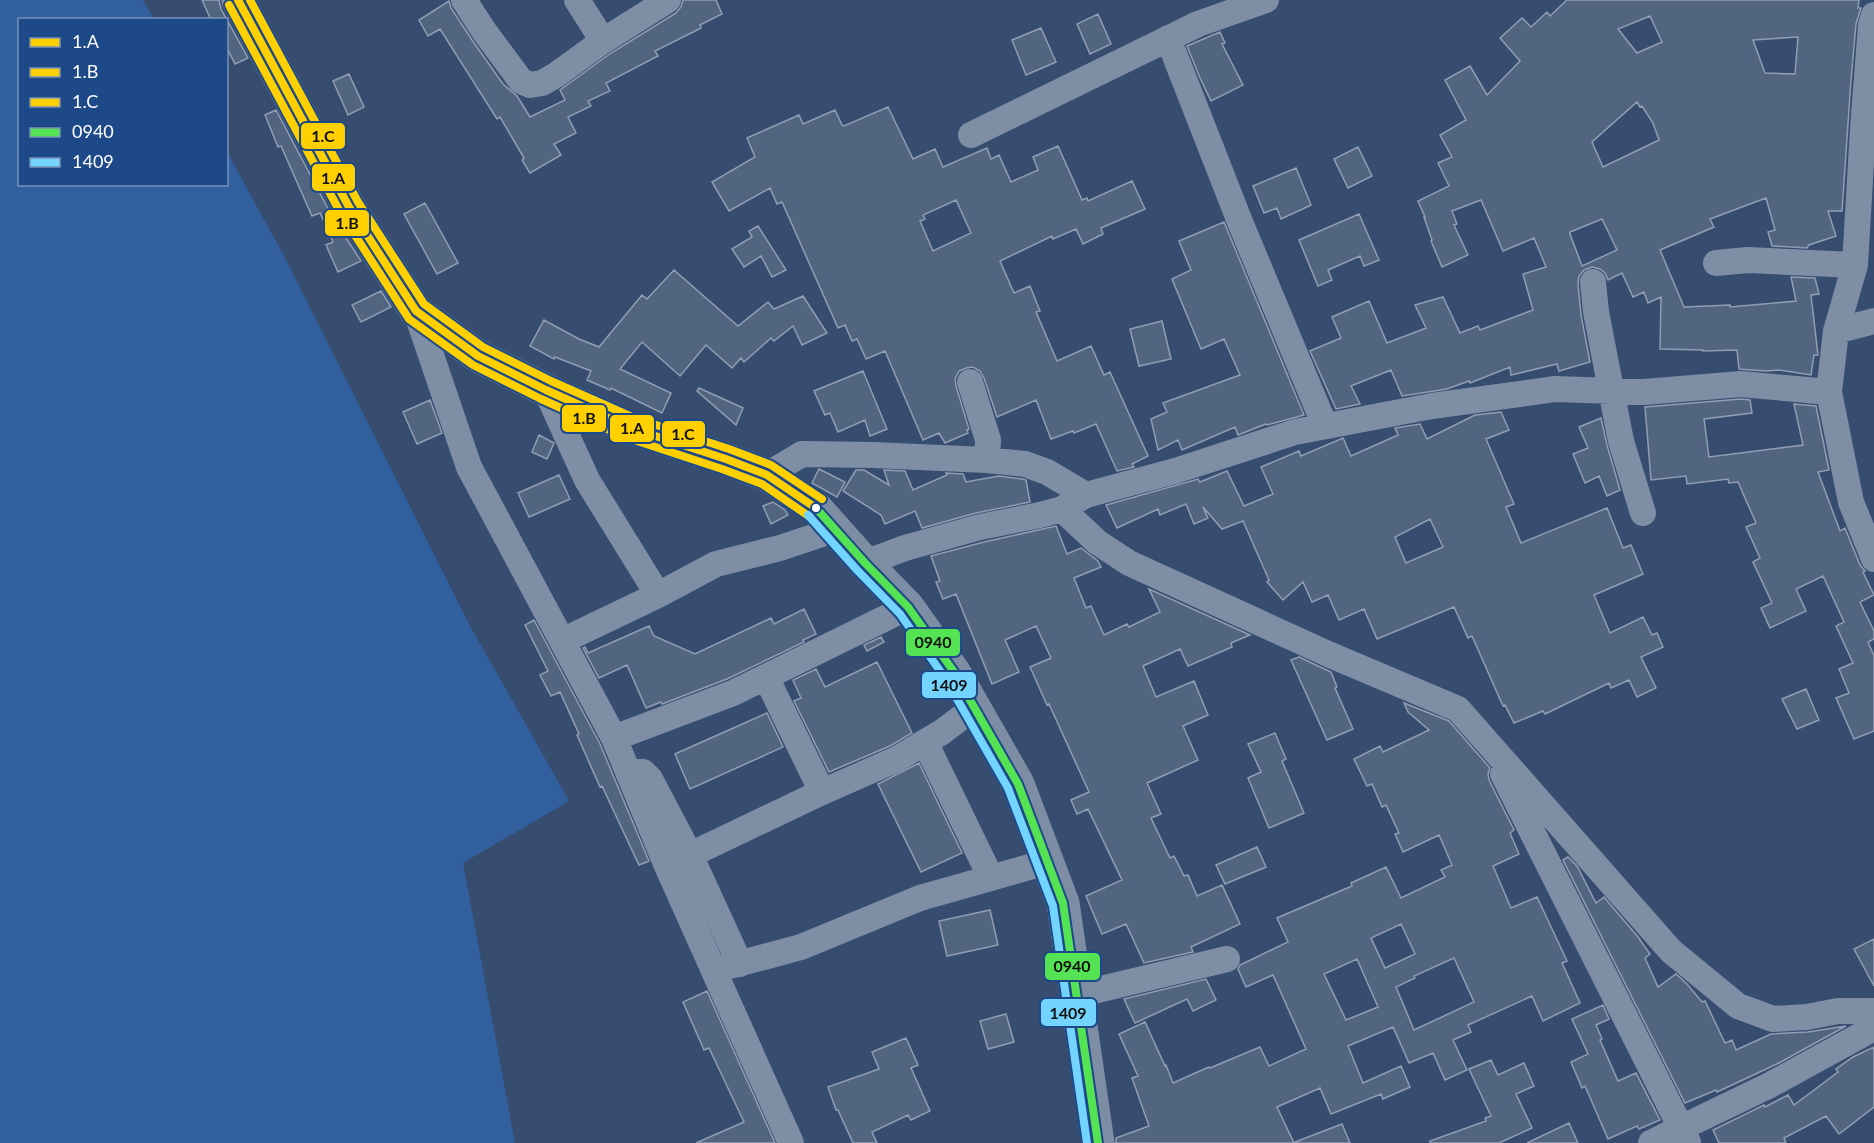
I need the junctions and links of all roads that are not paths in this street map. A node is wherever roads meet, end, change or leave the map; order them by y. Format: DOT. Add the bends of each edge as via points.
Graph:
graph roads {
  1 [pos="238,0"];
  2 [pos="464,0"];
  3 [pos="578,0"];
  4 [pos="668,0"];
  5 [pos="1266,0"];
  6 [pos="1221,7"];
  7 [pos="1874,15"];
  8 [pos="1168,38"];
  9 [pos="603,41"];
  10 [pos="971,135"];
  11 [pos="1716,263"];
  12 [pos="1855,265"];
  13 [pos="1593,282"];
  14 [pos="416,311"];
  15 [pos="1874,321"];
  16 [pos="1836,331"];
  17 [pos="970,382"];
  18 [pos="546,390"];
  19 [pos="1612,391"];
  20 [pos="1829,392"];
  21 [pos="1325,426"];
  22 [pos="987,460"];
  23 [pos="767,475"];
  24 [pos="1086,495"];
  25 [pos="1062,509"];
  26 [pos="1643,513"];
  27 [pos="834,530"];
  28 [pos="1874,559"];
  29 [pos="865,563"];
  30 [pos="658,594"];
  31 [pos="908,607"];
  32 [pos="562,641"];
  33 [pos="766,677"];
  34 [pos="975,707"];
  35 [pos="614,738"];
  36 [pos="925,742"];
  37 [pos="1487,743"];
  38 [pos="628,772"];
  39 [pos="822,792"];
  40 [pos="690,855"];
  41 [pos="1047,862"];
  42 [pos="667,866"];
  43 [pos="992,878"];
  44 [pos="1227,959"];
  45 [pos="740,964"];
  46 [pos="715,970"];
  47 [pos="1076,995"];
  48 [pos="1874,1011"];
  49 [pos="1874,1028"];
  50 [pos="1684,1135"];
  51 [pos="791,1143"];
  52 [pos="1098,1143"];
  53 [pos="1651,1143"];
  1 -- 14 [label="highway" via="349,207"];
  2 -- 9 [label="street" via="521,81 530,86 556,75"];
  3 -- 9 [label="street"];
  4 -- 9 [label="street"];
  5 -- 6 [label="street"];
  6 -- 8 [label="street"];
  7 -- 12 [label="street"];
  8 -- 10 [label="street"];
  8 -- 21 [label="street"];
  11 -- 12 [label="street" via="1748,260"];
  12 -- 16 [label="street"];
  13 -- 19 [label="street"];
  14 -- 18 [label="highway" via="478,356"];
  14 -- 32 [label="street" via="469,467"];
  15 -- 16 [label="street"];
  16 -- 20 [label="street"];
  17 -- 22 [label="street" via="988,440"];
  18 -- 23 [label="highway" via="628,427"];
  18 -- 30 [label="street" via="587,480"];
  19 -- 20 [label="street" via="1741,384"];
  19 -- 21 [label="street" via="1555,389"];
  19 -- 26 [label="street" via="1621,441"];
  20 -- 28 [label="street" via="1851,502"];
  21 -- 24 [label="street"];
  22 -- 23 [label="street" via="802,454"];
  22 -- 24 [label="street" via="1025,464"];
  23 -- 27 [label="highway" via="816,508"];
  24 -- 25 [label="street"];
  25 -- 29 [label="street" via="980,527"];
  25 -- 37 [label="street" via="1097,542 1129,563 1458,709"];
  27 -- 29 [label="highway"];
  27 -- 30 [label="street" via="716,564"];
  29 -- 31 [label="highway"];
  30 -- 32 [label="street"];
  31 -- 33 [label="street"];
  31 -- 34 [label="highway"];
  32 -- 35 [label="street"];
  33 -- 35 [label="street"];
  33 -- 39 [label="street"];
  34 -- 36 [label="street"];
  34 -- 41 [label="highway" via="1018,784"];
  35 -- 38 [label="street"];
  36 -- 39 [label="street" via="897,759"];
  36 -- 43 [label="street"];
  37 -- 48 [label="street" via="1671,951 1738,1006 1773,1019"];
  37 -- 50 [label="street"];
  38 -- 40 [label="street" via="643,772 650,779"];
  38 -- 42 [label="street"];
  39 -- 40 [label="street"];
  40 -- 42 [label="street"];
  40 -- 45 [label="street"];
  41 -- 43 [label="street"];
  41 -- 47 [label="highway" via="1063,903"];
  42 -- 46 [label="street"];
  43 -- 45 [label="street" via="920,898 801,947"];
  44 -- 47 [label="street"];
  45 -- 46 [label="street"];
  46 -- 51 [label="street"];
  47 -- 52 [label="highway"];
  49 -- 50 [label="street"];
  50 -- 53 [label="street"];
}
